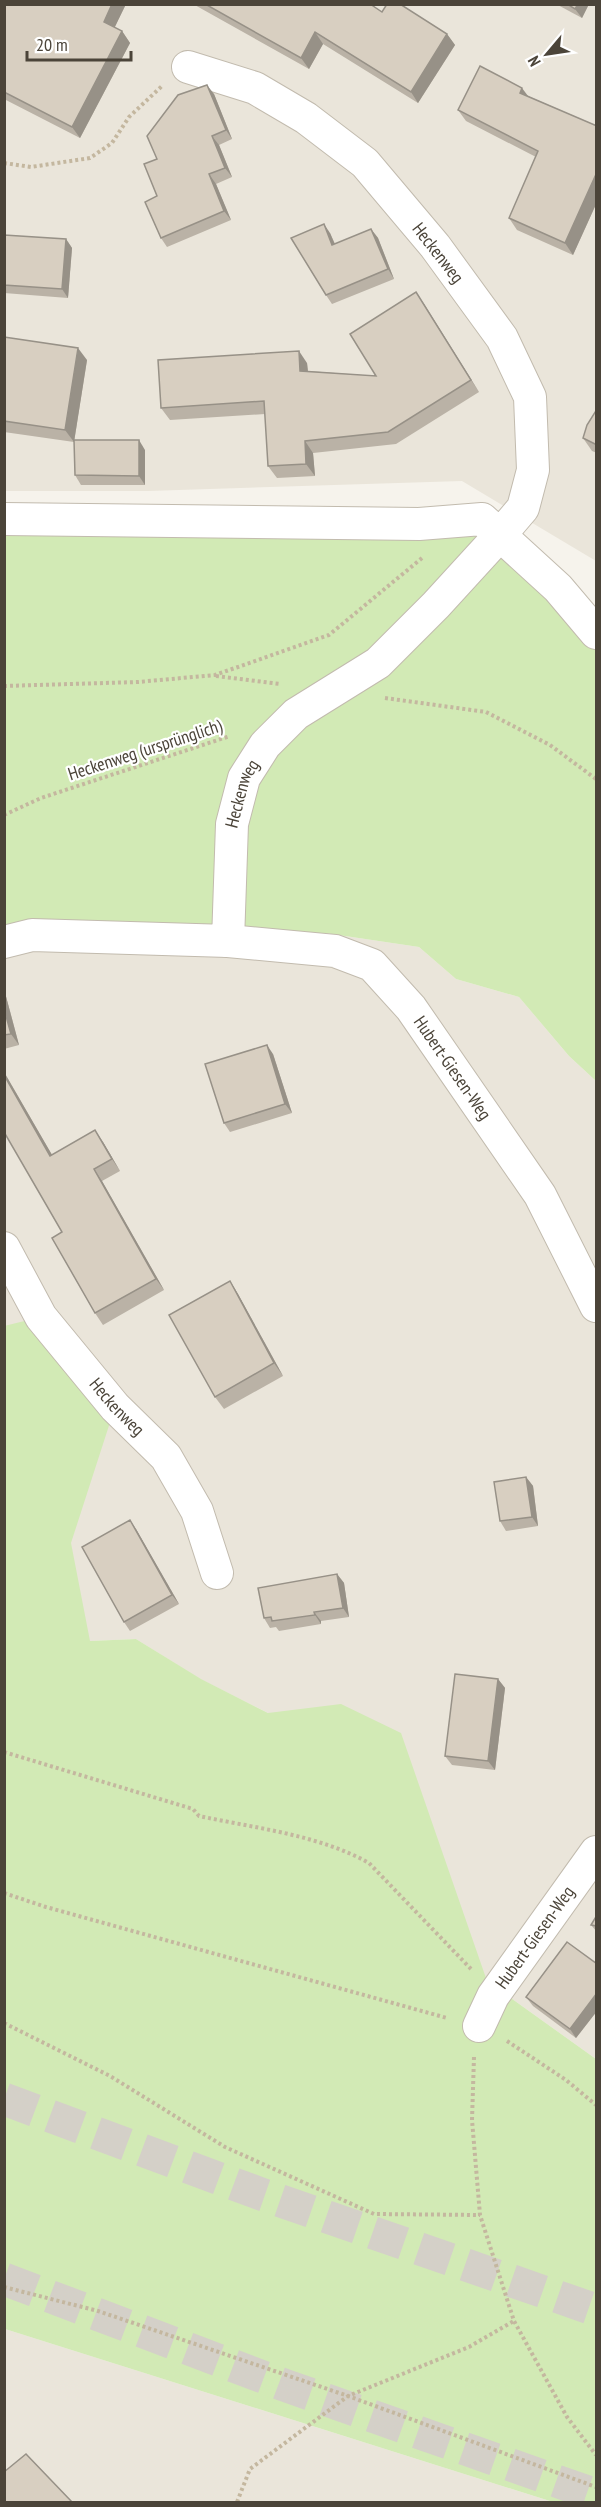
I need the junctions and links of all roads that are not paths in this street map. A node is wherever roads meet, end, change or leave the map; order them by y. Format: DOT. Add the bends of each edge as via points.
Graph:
graph roads {
  1 [pos="188,67"];
  2 [pos="4,519"];
  3 [pos="500,535"];
  4 [pos="597,633"];
  5 [pos="228,941"];
  6 [pos="4,942"];
  7 [pos="4,1248"];
  8 [pos="597,1305"];
  9 [pos="217,1573"];
  10 [pos="597,1852"];
  11 [pos="479,2026"];
  1 -- 3 [label="street, Heckenweg" via="255,88 306,118 365,163 435,246 502,338 530,397 533,470 523,508"];
  2 -- 3 [label="street" via="407,524 482,519"];
  3 -- 4 [label="street" via="558,588"];
  3 -- 5 [label="street, Heckenweg" via="378,663 296,714 265,745 244,778 232,824"];
  5 -- 6 [label="street" via="32,935"];
  5 -- 8 [label="street, Hubert-Giesen-Weg" via="335,951 372,965 411,1008 540,1194"];
  7 -- 9 [label="street, Heckenweg" via="41,1317 115,1407 166,1457 197,1511"];
  10 -- 11 [label="street, Hubert-Giesen-Weg" via="493,1996"];
}
